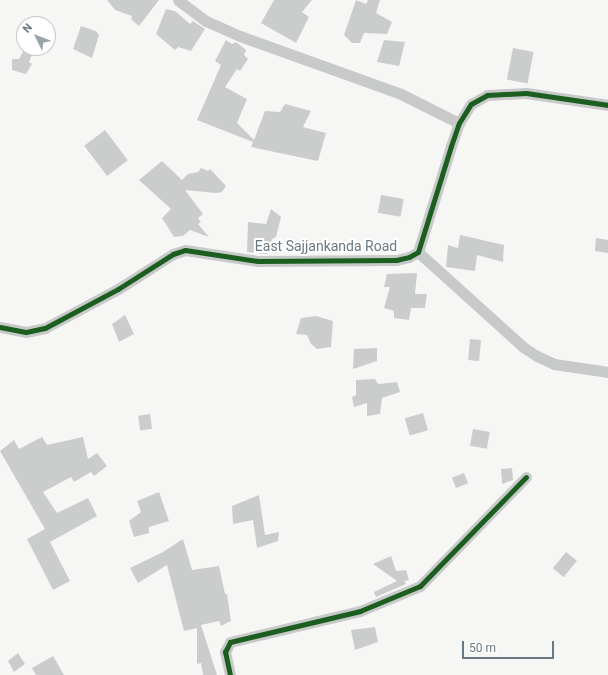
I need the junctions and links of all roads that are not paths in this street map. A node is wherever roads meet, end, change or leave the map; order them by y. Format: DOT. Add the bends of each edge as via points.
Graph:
graph roads {
  1 [pos="178,0"];
  2 [pos="608,105"];
  3 [pos="460,122"];
  4 [pos="418,252"];
  5 [pos="0,327"];
  6 [pos="608,372"];
  7 [pos="526,477"];
  8 [pos="230,675"];
  1 -- 3 [label="street" via="206,21 240,36 401,94"];
  2 -- 3 [label="street, East Sajjankanda Road" via="526,93 487,95 471,104"];
  3 -- 4 [label="street, East Sajjankanda Road"];
  4 -- 5 [label="street, East Sajjankanda Road" via="396,260 258,261 185,250 173,254 118,289 45,328 26,332"];
  4 -- 6 [label="street" via="522,347 554,364"];
  7 -- 8 [label="street" via="420,586 360,611 230,642 225,652"];
}
